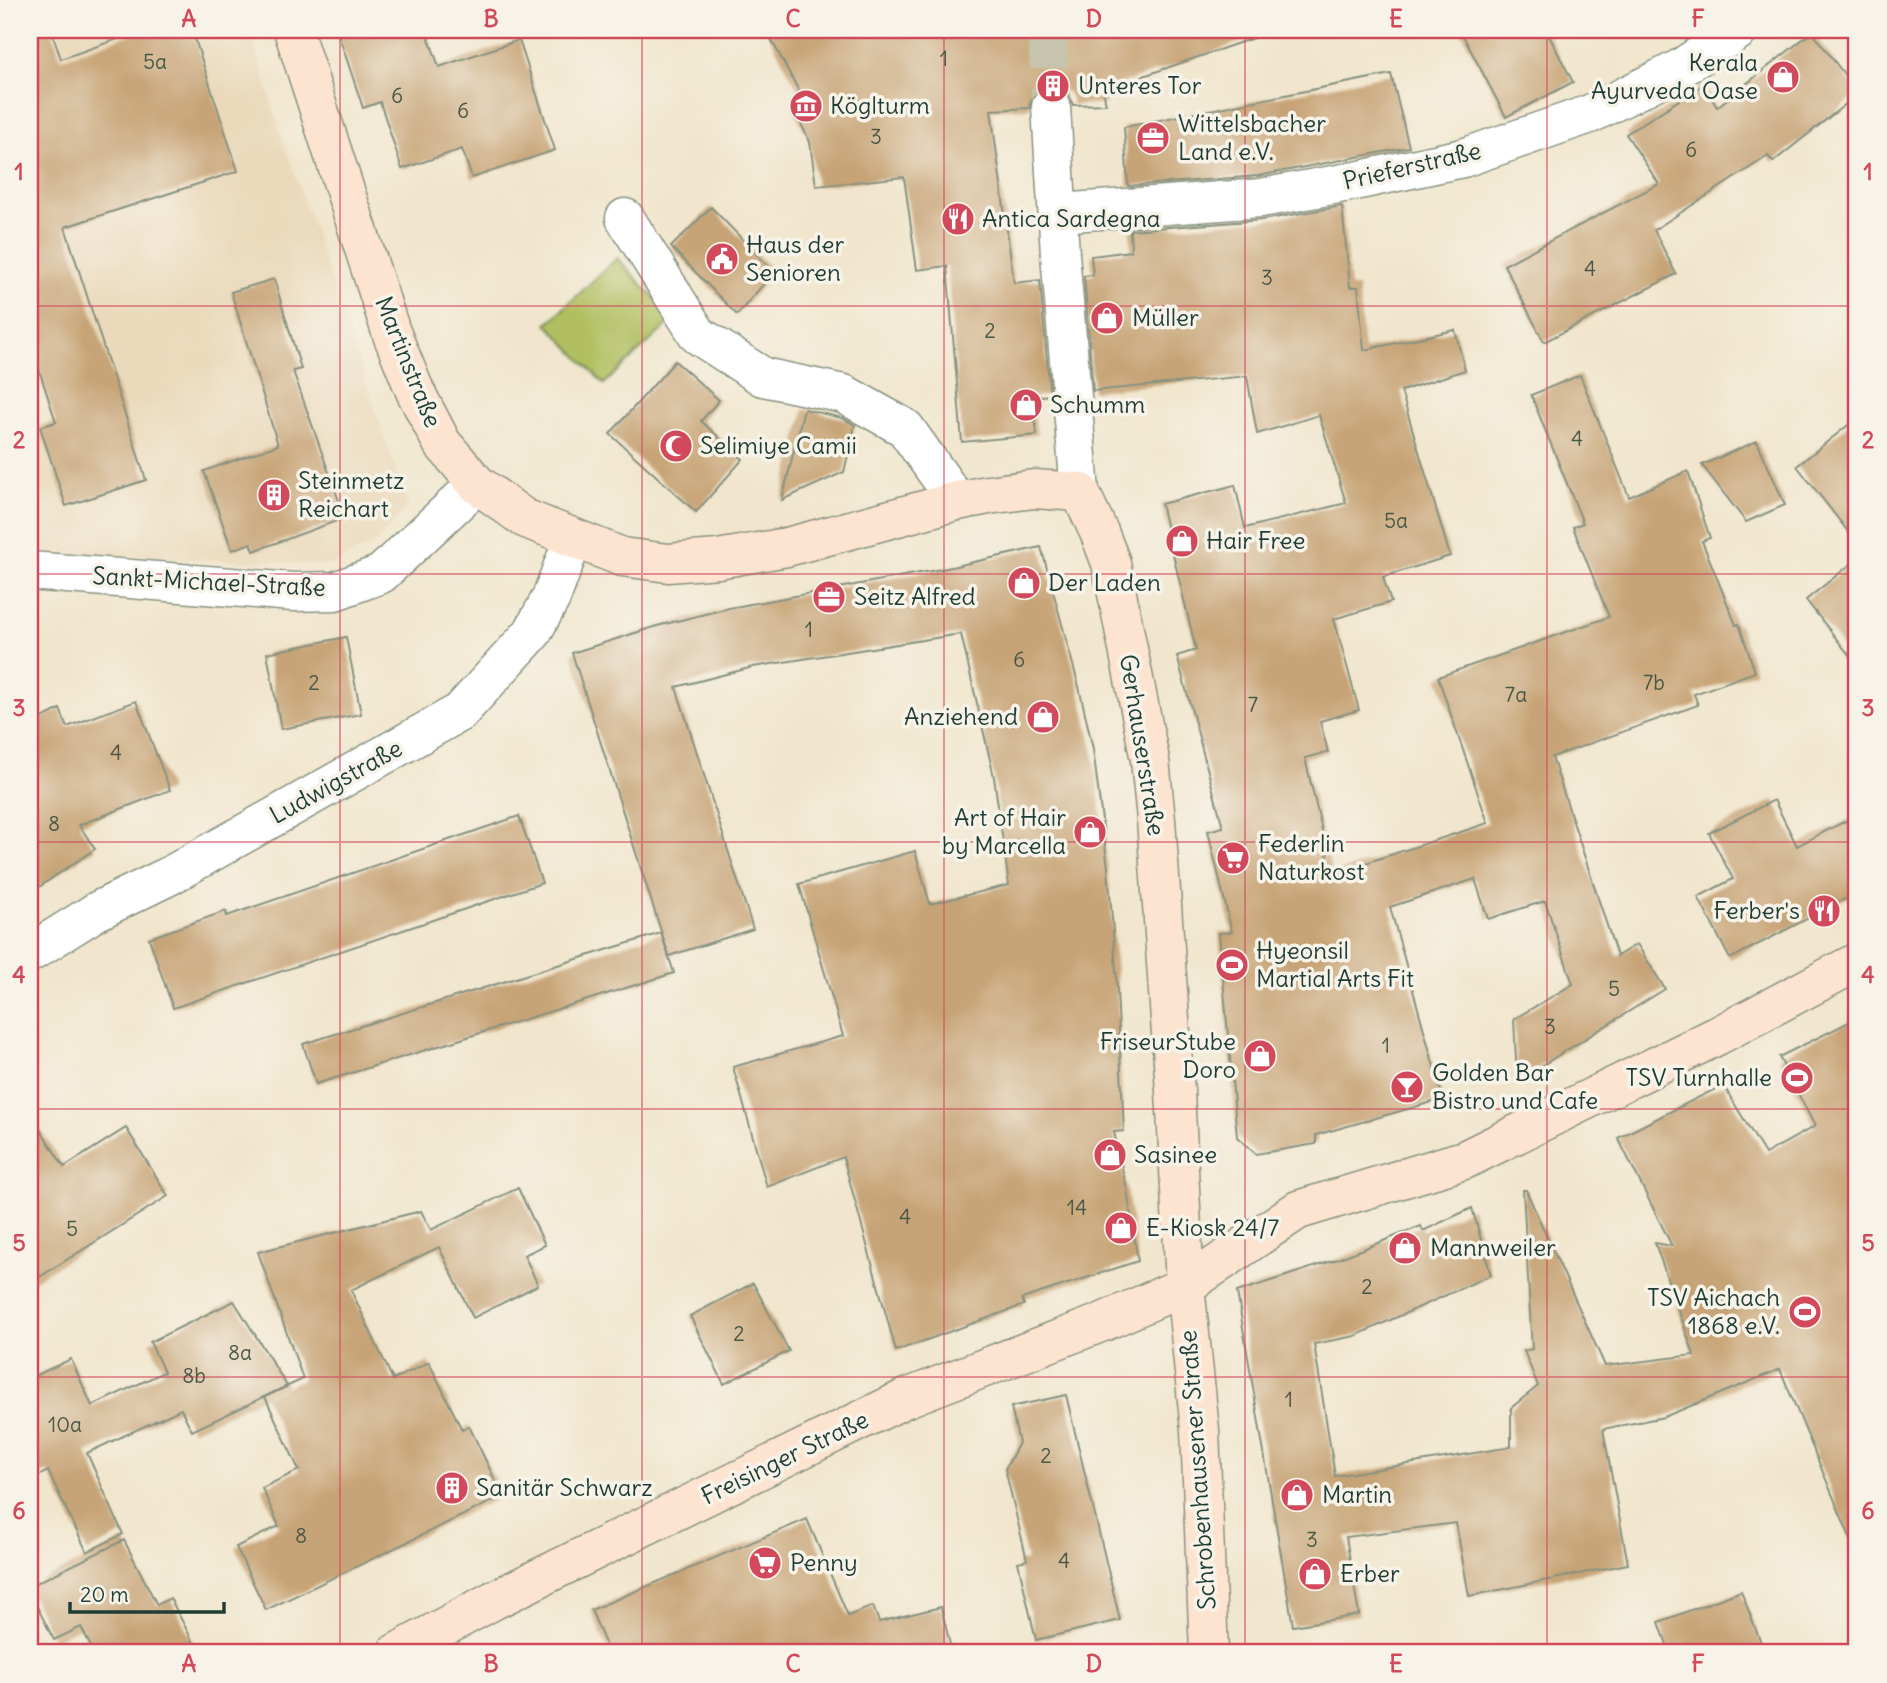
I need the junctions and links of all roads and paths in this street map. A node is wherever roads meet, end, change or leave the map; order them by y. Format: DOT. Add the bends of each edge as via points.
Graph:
graph roads {
  1 [pos="293,30"];
  2 [pos="1739,30"];
  3 [pos="1051,107"];
  4 [pos="1059,213"];
  5 [pos="625,218"];
  6 [pos="477,484"];
  7 [pos="1080,492"];
  8 [pos="957,501"];
  9 [pos="572,539"];
  10 [pos="30,571"];
  11 [pos="30,953"];
  12 [pos="1857,961"];
  13 [pos="1185,1286"];
  14 [pos="396,1653"];
  15 [pos="1209,1653"];
  1 -- 6 [label="main road, Martinstraße" via="391,332 442,443"];
  2 -- 4 [label="street, Prieferstraße" via="1681,68 1590,114 1463,158 1261,198"];
  3 -- 4 [label="street, Gerhauserstraße"];
  4 -- 7 [label="street, Gerhauserstraße"];
  5 -- 8 [label="street" via="698,335 763,377 844,394 905,428"];
  6 -- 9 [label="main road, Martinstraße" via="524,518"];
  6 -- 10 [label="street, Sankt-Michael-Straße" via="381,574 335,591 293,592"];
  7 -- 8 [label="main road, Martinstraße" via="1034,489"];
  7 -- 13 [label="main road, Gerhauserstraße" via="1111,563 1150,760"];
  8 -- 9 [label="main road, Martinstraße" via="787,547 718,559 668,563 622,556"];
  9 -- 11 [label="street, Ludwigstraße" via="551,598 532,633 460,712 171,875 97,911"];
  12 -- 13 [label="main road, Freisinger Straße" via="1717,1036 1464,1160 1298,1210"];
  13 -- 14 [label="main road, Freisinger Straße" via="904,1399 494,1600"];
  13 -- 15 [label="main road, Schrobenhausener Straße" via="1200,1430"];
}
